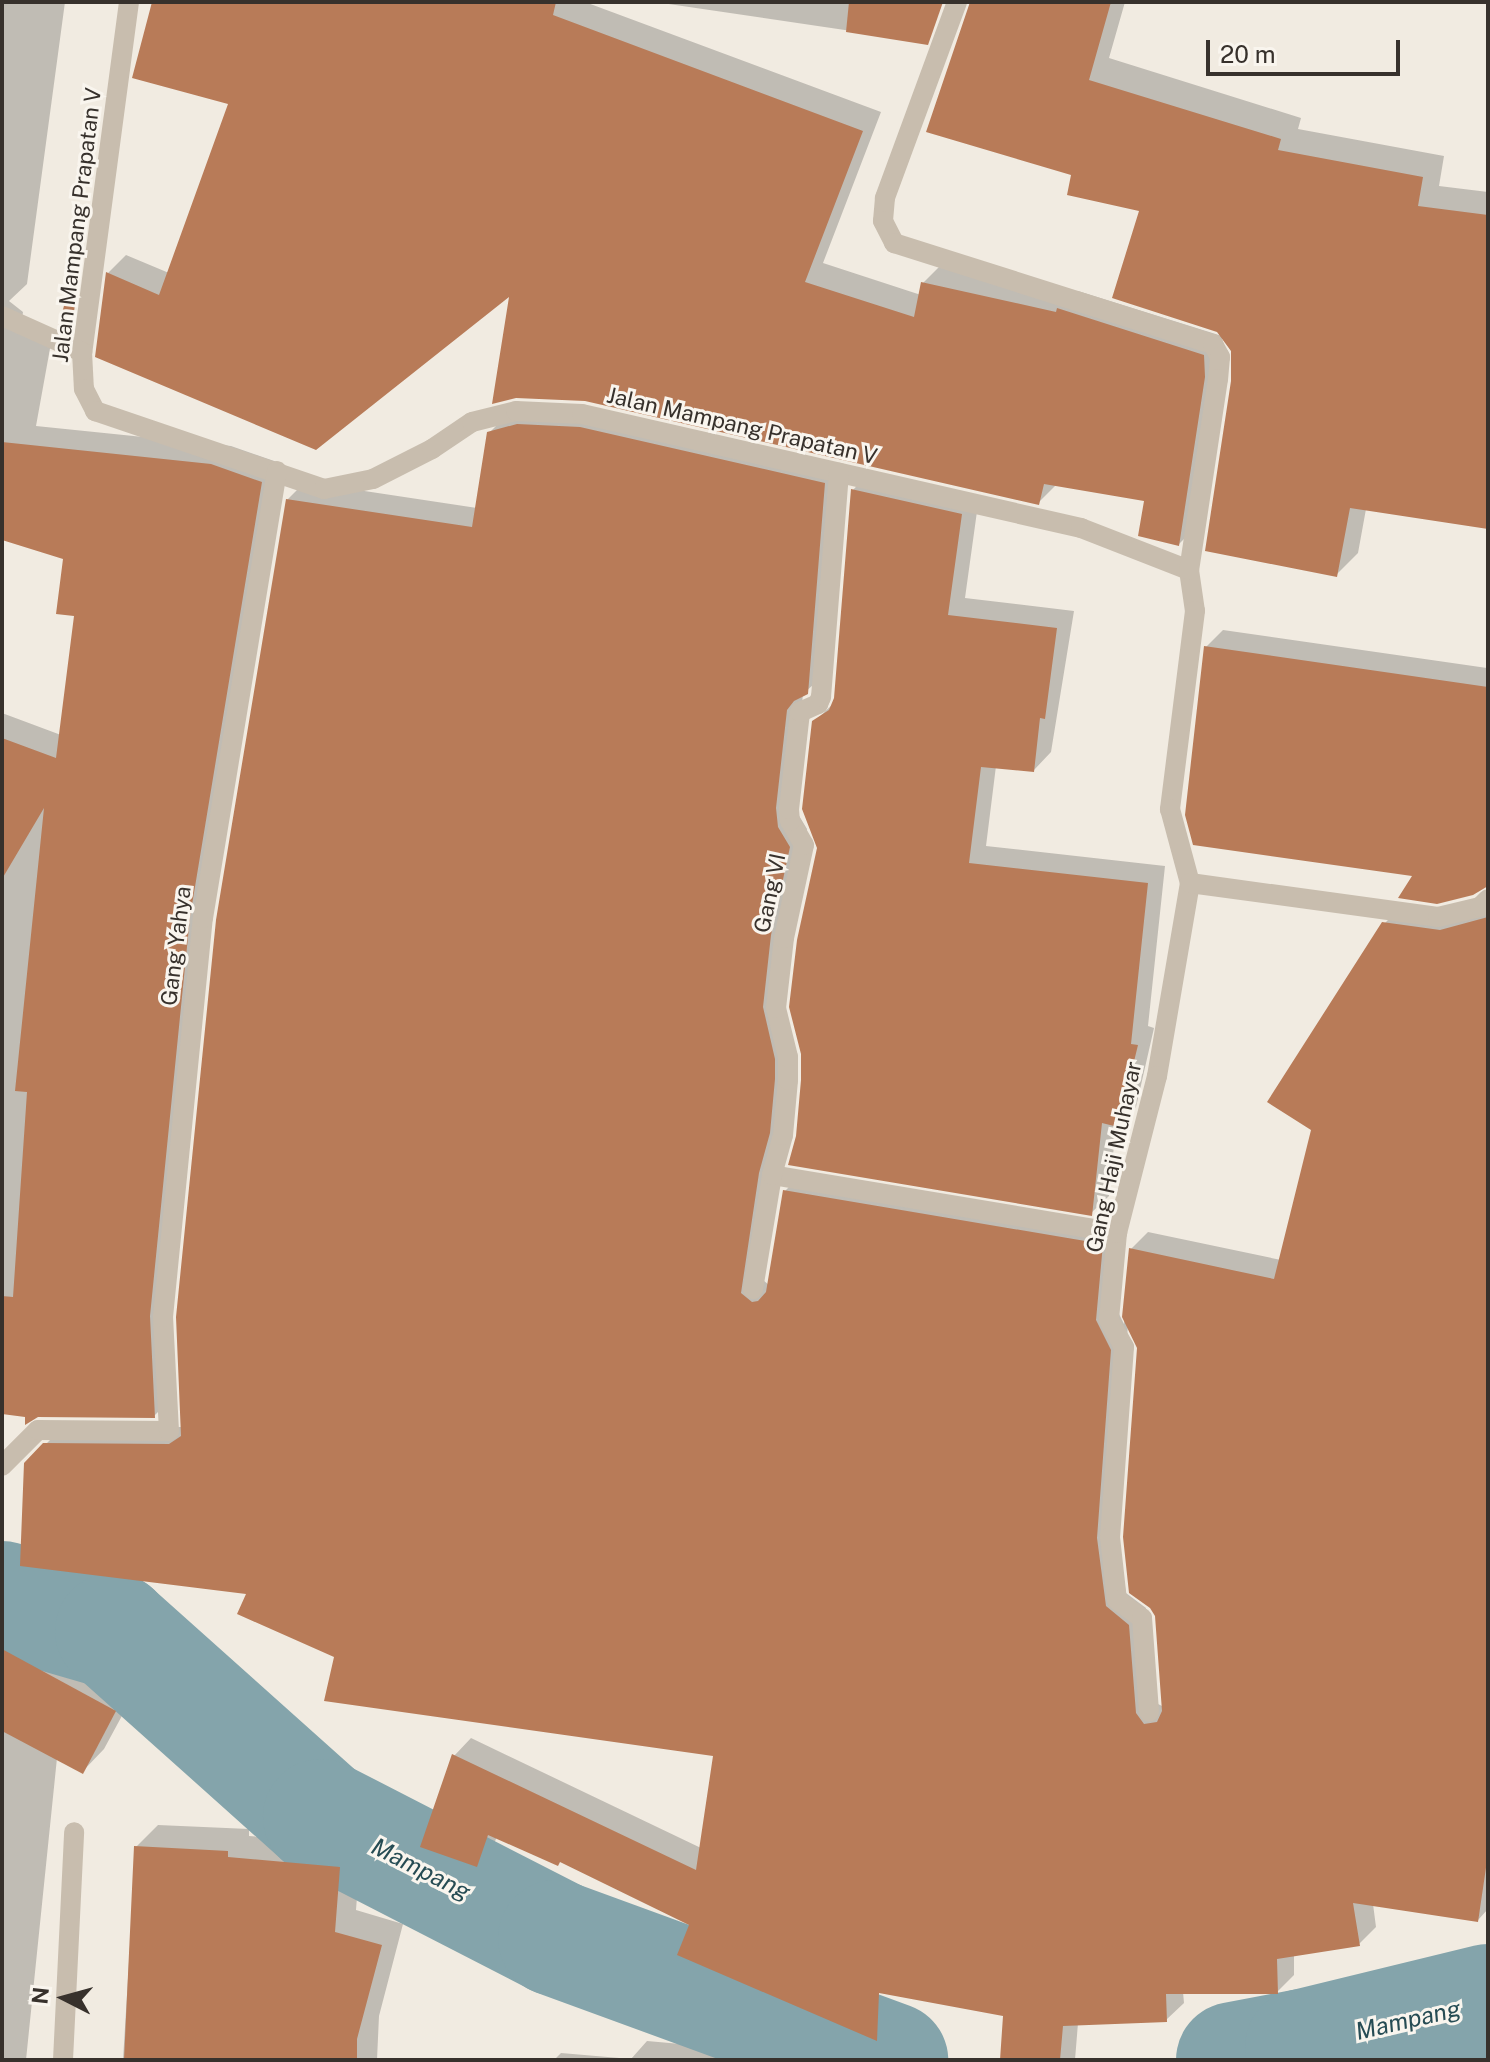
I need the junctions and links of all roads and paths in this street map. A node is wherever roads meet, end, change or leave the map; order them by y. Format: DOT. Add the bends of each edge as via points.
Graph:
graph roads {
  1 [pos="129,2"];
  2 [pos="957,2"];
  3 [pos="2,316"];
  4 [pos="82,352"];
  5 [pos="277,471"];
  6 [pos="839,473"];
  7 [pos="1189,570"];
  8 [pos="1190,883"];
  9 [pos="1488,899"];
  10 [pos="772,1175"];
  11 [pos="1117,1233"];
  12 [pos="753,1289"];
  13 [pos="2,1466"];
  14 [pos="1149,1712"];
  15 [pos="74,1832"];
  16 [pos="63,2060"];
  1 -- 4 [label="street, Jalan Mampang Prapatan V"];
  2 -- 7 [label="street" via="885,198 883,221 894,243 1213,344 1220,357 1218,379"];
  3 -- 4 [label="street"];
  4 -- 5 [label="street, Jalan Mampang Prapatan V" via="84,389 95,411"];
  5 -- 6 [label="street, Jalan Mampang Prapatan V" via="324,489 373,479 472,422 516,411 582,414"];
  5 -- 13 [label="street, Gang Yahya" via="203,918 163,1317 169,1431 38,1430"];
  6 -- 7 [label="street, Jalan Mampang Prapatan V" via="1081,528"];
  6 -- 10 [label="street, Gang VI" via="821,697 800,712 789,809 804,845 776,1008 788,1080 783,1135"];
  7 -- 8 [label="street" via="1195,611 1170,809"];
  8 -- 9 [label="street" via="1438,917 1480,907"];
  8 -- 11 [label="street, Gang Haji Muhayar" via="1157,1076"];
  10 -- 11 [label="street"];
  10 -- 12 [label="street, Gang VI"];
  11 -- 14 [label="street, Gang Haji Muhayar" via="1109,1320 1124,1347 1110,1537 1117,1600 1142,1618"];
  15 -- 16 [label="street"];
}
